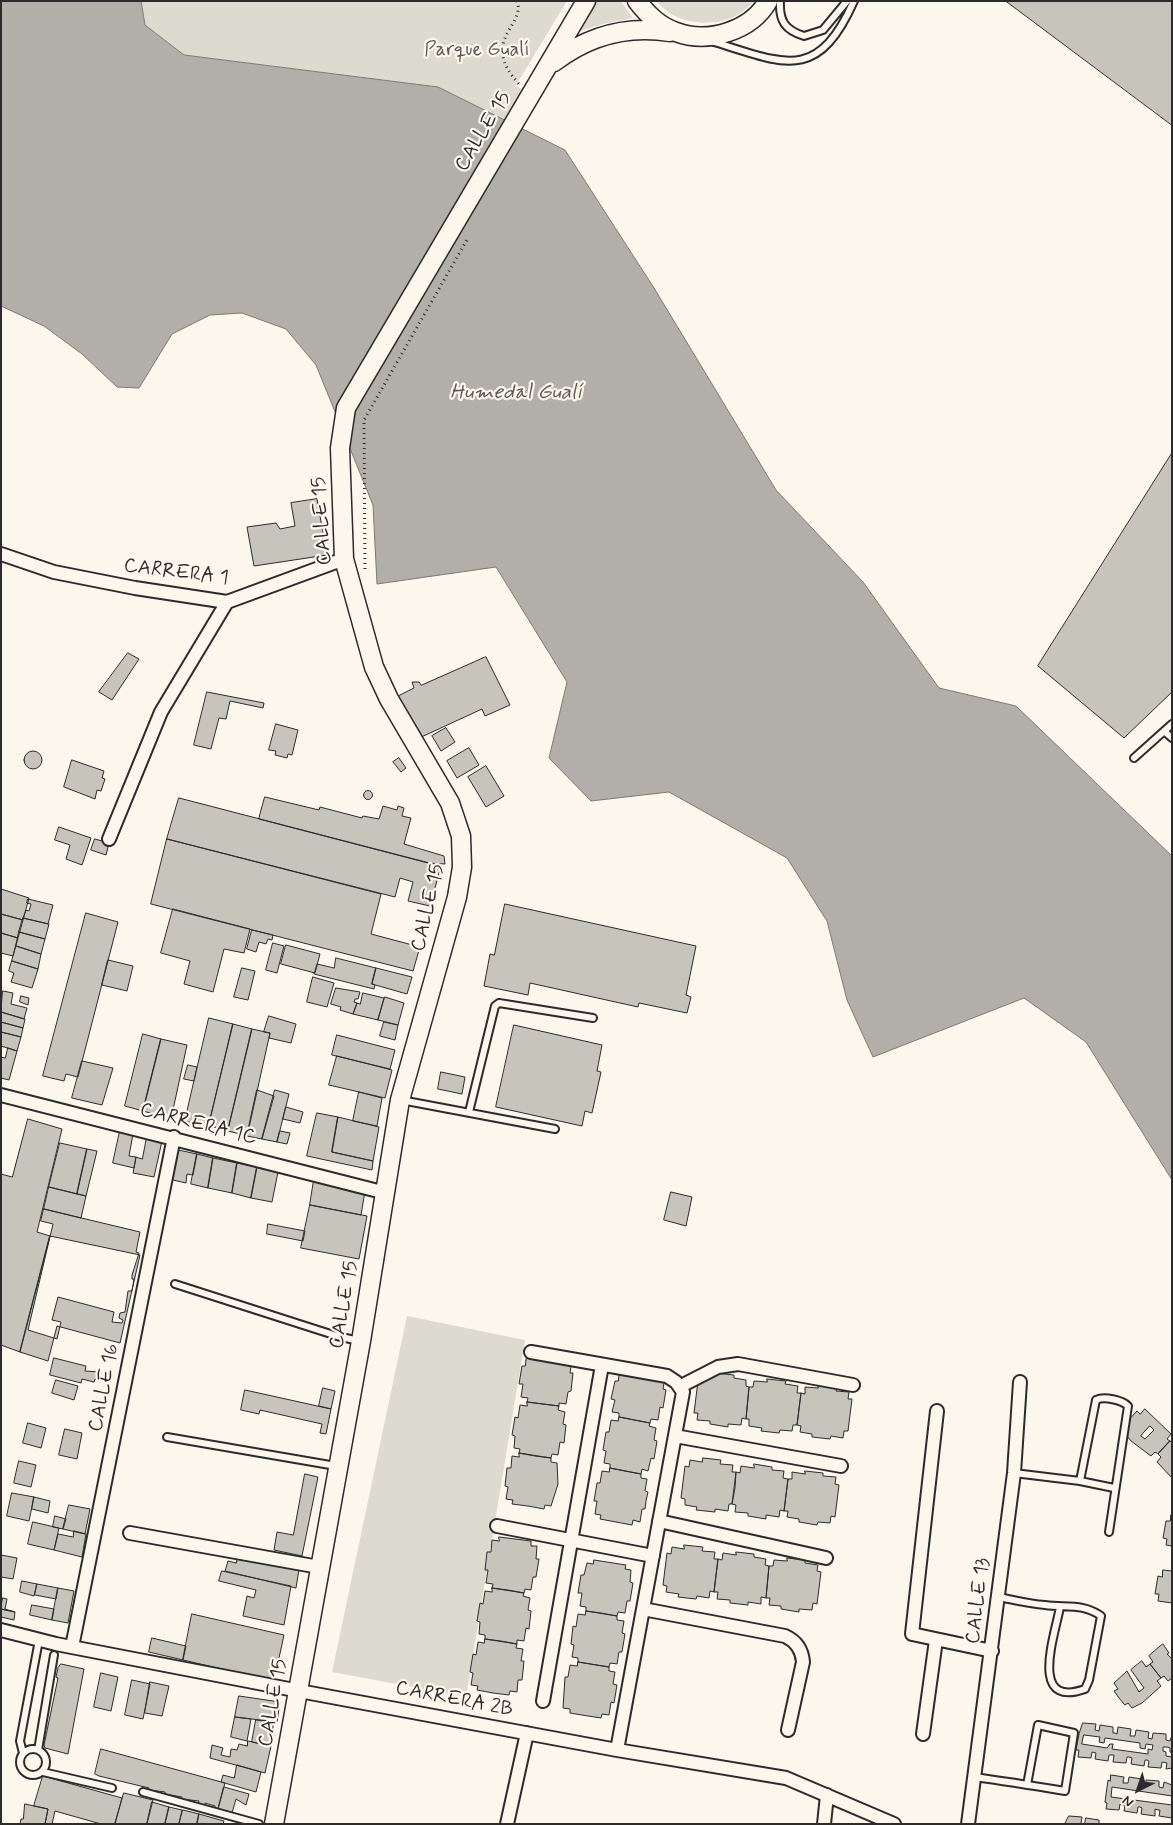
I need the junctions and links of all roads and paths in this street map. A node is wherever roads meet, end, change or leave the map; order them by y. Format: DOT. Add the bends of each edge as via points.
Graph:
graph roads {
  1 [pos="517,1"];
  2 [pos="586,1"];
  3 [pos="637,1"];
  4 [pos="768,1"];
  5 [pos="780,1"];
  6 [pos="847,1"];
  7 [pos="854,1"];
  8 [pos="693,36"];
  9 [pos="546,70"];
  10 [pos="524,89"];
  11 [pos="472,231"];
  12 [pos="364,420"];
  13 [pos="1,554"];
  14 [pos="344,559"];
  15 [pos="227,602"];
  16 [pos="1172,724"];
  17 [pos="1164,731"];
  18 [pos="1172,738"];
  19 [pos="1134,758"];
  20 [pos="109,839"];
  21 [pos="593,1018"];
  22 [pos="1,1095"];
  23 [pos="400,1100"];
  24 [pos="469,1112"];
  25 [pos="555,1129"];
  26 [pos="174,1137"];
  27 [pos="386,1193"];
  28 [pos="175,1284"];
  29 [pos="361,1341"];
  30 [pos="531,1352"];
  31 [pos="602,1365"];
  32 [pos="1020,1382"];
  33 [pos="853,1385"];
  34 [pos="681,1386"];
  35 [pos="937,1411"];
  36 [pos="675,1436"];
  37 [pos="167,1437"];
  38 [pos="338,1466"];
  39 [pos="841,1466"];
  40 [pos="1014,1474"];
  41 [pos="1080,1480"];
  42 [pos="1114,1488"];
  43 [pos="659,1521"];
  44 [pos="497,1526"];
  45 [pos="1109,1532"];
  46 [pos="130,1533"];
  47 [pos="571,1540"];
  48 [pos="653,1556"];
  49 [pos="826,1558"];
  50 [pos="319,1567"];
  51 [pos="999,1597"];
  52 [pos="1060,1607"];
  53 [pos="643,1609"];
  54 [pos="1,1630"];
  55 [pos="39,1640"];
  56 [pos="936,1640"];
  57 [pos="72,1647"];
  58 [pos="992,1651"];
  59 [pos="54,1656"];
  60 [pos="298,1690"];
  61 [pos="543,1701"];
  62 [pos="788,1730"];
  63 [pos="527,1733"];
  64 [pos="923,1734"];
  65 [pos="38,1750"];
  66 [pos="617,1750"];
  67 [pos="23,1753"];
  68 [pos="43,1772"];
  69 [pos="974,1776"];
  70 [pos="1027,1785"];
  71 [pos="112,1788"];
  72 [pos="143,1792"];
  73 [pos="828,1795"];
  74 [pos="259,1824"];
  75 [pos="274,1824"];
  76 [pos="507,1824"];
  77 [pos="824,1824"];
  78 [pos="894,1824"];
  79 [pos="968,1824"];
  1 -- 10 [label="path" via="519,6 503,40 502,51 508,72"];
  2 -- 9 [label="street, CALLE 15"];
  3 -- 8 [label="street" via="660,24"];
  4 -- 8 [label="street" via="751,21 733,31 714,36"];
  5 -- 6 [label="lane" via="779,15 783,23 788,30 804,36 823,30"];
  7 -- 8 [label="lane" via="832,41 816,54 799,61 778,61"];
  8 -- 9 [label="street, CALLE 15" via="642,29 616,32 568,51"];
  9 -- 14 [label="street, CALLE 15" via="346,408 340,448"];
  11 -- 12 [label="path"];
  13 -- 15 [label="street, CARRERA 1" via="54,572"];
  14 -- 15 [label="street, CARRERA 1"];
  14 -- 23 [label="street, CALLE 15" via="374,667 389,699 450,803 461,836 462,867 457,897"];
  15 -- 20 [label="street" via="161,712"];
  16 -- 17 [label="lane"];
  17 -- 18 [label="lane"];
  17 -- 19 [label="lane"];
  21 -- 24 [label="lane" via="499,1003 495,1006"];
  22 -- 26 [label="street, CARRERA 1C"];
  23 -- 24 [label="lane"];
  23 -- 27 [label="street, CALLE 15"];
  24 -- 25 [label="lane"];
  26 -- 27 [label="street, CARRERA 1C"];
  26 -- 57 [label="street, CALLE 16"];
  27 -- 29 [label="street, CALLE 15"];
  28 -- 29 [label="lane"];
  29 -- 38 [label="street, CALLE 15"];
  30 -- 31 [label="street"];
  31 -- 34 [label="street" via="667,1376"];
  31 -- 47 [label="street"];
  32 -- 40 [label="street, CALLE 13"];
  33 -- 34 [label="street" via="738,1364 718,1368"];
  34 -- 36 [label="street" via="683,1392"];
  35 -- 56 [label="street" via="912,1634"];
  36 -- 39 [label="street"];
  36 -- 43 [label="street"];
  37 -- 38 [label="lane"];
  38 -- 50 [label="street, CALLE 15"];
  40 -- 41 [label="lane"];
  40 -- 51 [label="street, CALLE 13"];
  41 -- 42 [label="lane"];
  41 -- 42 [label="lane" via="1096,1400 1120,1401 1128,1406"];
  42 -- 45 [label="lane"];
  43 -- 48 [label="street"];
  43 -- 49 [label="street"];
  44 -- 47 [label="street"];
  46 -- 50 [label="street"];
  47 -- 48 [label="street"];
  47 -- 61 [label="street"];
  48 -- 53 [label="street"];
  50 -- 60 [label="street, CALLE 15"];
  51 -- 52 [label="lane"];
  51 -- 58 [label="street, CALLE 13"];
  52 -- 52 [label="lane" via="1048,1670 1050,1682 1057,1690 1074,1693 1085,1689 1089,1680 1101,1616 1090,1608"];
  53 -- 62 [label="street" via="785,1636 794,1642 801,1651 803,1662"];
  53 -- 66 [label="street"];
  54 -- 55 [label="street, CARRERA 2B"];
  55 -- 57 [label="street, CARRERA 2B"];
  55 -- 67 [label="lane" via="20,1741"];
  56 -- 58 [label="street"];
  56 -- 64 [label="street"];
  57 -- 60 [label="street, CARRERA 2B"];
  58 -- 69 [label="street, CALLE 13"];
  59 -- 65 [label="lane"];
  60 -- 63 [label="street, CARRERA 2B"];
  60 -- 75 [label="street, CALLE 15"];
  63 -- 66 [label="street, CARRERA 2B"];
  63 -- 76 [label="street"];
  65 -- 67 [label="lane"];
  65 -- 68 [label="lane" via="46,1757"];
  66 -- 73 [label="street, CARRERA 2B" via="786,1778"];
  67 -- 68 [label="lane" via="20,1763 24,1772 34,1776"];
  68 -- 71 [label="lane"];
  69 -- 70 [label="lane"];
  69 -- 79 [label="street, CALLE 13"];
  70 -- 70 [label="lane" via="1065,1791 1074,1733 1038,1725"];
  72 -- 74 [label="lane"];
  73 -- 77 [label="street"];
  73 -- 78 [label="street, CARRERA 2B"];
}
